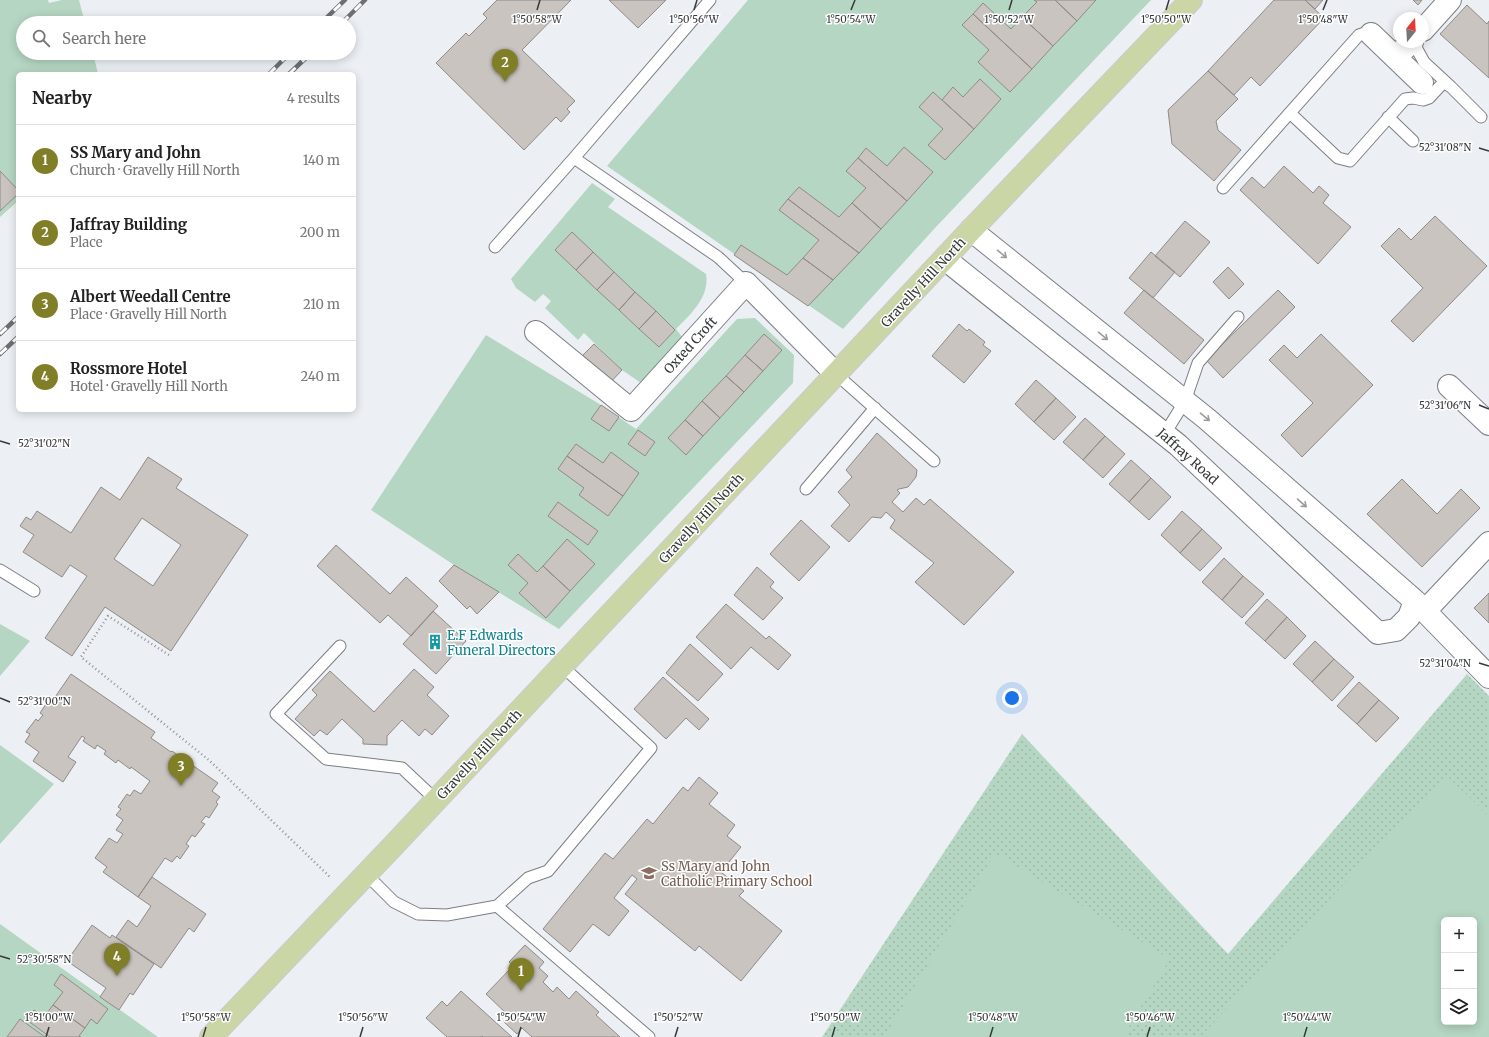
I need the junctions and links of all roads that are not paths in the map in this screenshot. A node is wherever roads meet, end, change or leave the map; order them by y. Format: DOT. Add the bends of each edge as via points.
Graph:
graph roads {
  1 [pos="710,0"];
  2 [pos="1190,0"];
  3 [pos="1450,0"];
  4 [pos="1429,23"];
  5 [pos="1371,34"];
  6 [pos="1405,48"];
  7 [pos="1416,48"];
  8 [pos="1395,57"];
  9 [pos="1422,83"];
  10 [pos="1451,87"];
  11 [pos="1290,113"];
  12 [pos="1481,116"];
  13 [pos="1388,117"];
  14 [pos="1413,141"];
  15 [pos="574,158"];
  16 [pos="1223,188"];
  17 [pos="971,230"];
  18 [pos="495,247"];
  19 [pos="945,259"];
  20 [pos="746,283"];
  21 [pos="1238,317"];
  22 [pos="536,332"];
  23 [pos="836,374"];
  24 [pos="1449,386"];
  25 [pos="1185,401"];
  26 [pos="875,408"];
  27 [pos="1489,424"];
  28 [pos="1164,435"];
  29 [pos="934,461"];
  30 [pos="806,488"];
  31 [pos="1489,543"];
  32 [pos="0,570"];
  33 [pos="34,591"];
  34 [pos="1420,606"];
  35 [pos="340,646"];
  36 [pos="562,666"];
  37 [pos="1489,677"];
  38 [pos="436,800"];
  39 [pos="366,874"];
  40 [pos="497,906"];
  41 [pos="212,1037"];
  42 [pos="649,1037"];
  1 -- 15 [label="lane"];
  2 -- 17 [label="main road, Gravelly Hill North"];
  3 -- 4 [label="street"];
  5 -- 8 [label="street"];
  5 -- 11 [label="lane" via="1359,35"];
  6 -- 8 [label="street"];
  7 -- 10 [label="lane" via="1424,62"];
  8 -- 9 [label="street"];
  10 -- 12 [label="lane"];
  10 -- 13 [label="lane" via="1442,84 1429,98 1423,100 1405,99"];
  11 -- 13 [label="lane" via="1338,158 1350,161"];
  11 -- 16 [label="lane"];
  13 -- 14 [label="lane"];
  15 -- 18 [label="lane"];
  15 -- 20 [label="lane" via="718,257"];
  17 -- 19 [label="main road, Gravelly Hill North"];
  17 -- 25 [label="street, one-way"];
  19 -- 23 [label="main road, Gravelly Hill North"];
  19 -- 28 [label="street, Jaffray Road"];
  20 -- 22 [label="street, Oxted Croft" via="631,410"];
  20 -- 23 [label="street"];
  21 -- 25 [label="lane" via="1198,363"];
  23 -- 26 [label="lane"];
  23 -- 36 [label="main road, Gravelly Hill North"];
  24 -- 27 [label="street"];
  25 -- 28 [label="lane"];
  25 -- 34 [label="street, one-way"];
  26 -- 29 [label="lane"];
  26 -- 30 [label="lane"];
  28 -- 34 [label="street, Jaffray Road" via="1178,445 1378,633 1396,630"];
  31 -- 34 [label="street"];
  32 -- 33 [label="lane"];
  34 -- 37 [label="street"];
  35 -- 38 [label="lane" via="276,714 326,759 402,768"];
  36 -- 38 [label="main road, Gravelly Hill North"];
  36 -- 40 [label="lane" via="651,748 548,871 528,878"];
  38 -- 39 [label="main road, Gravelly Hill North"];
  39 -- 40 [label="lane" via="394,902 418,914 447,915"];
  39 -- 41 [label="main road, Gravelly Hill North"];
  40 -- 42 [label="lane"];
}
